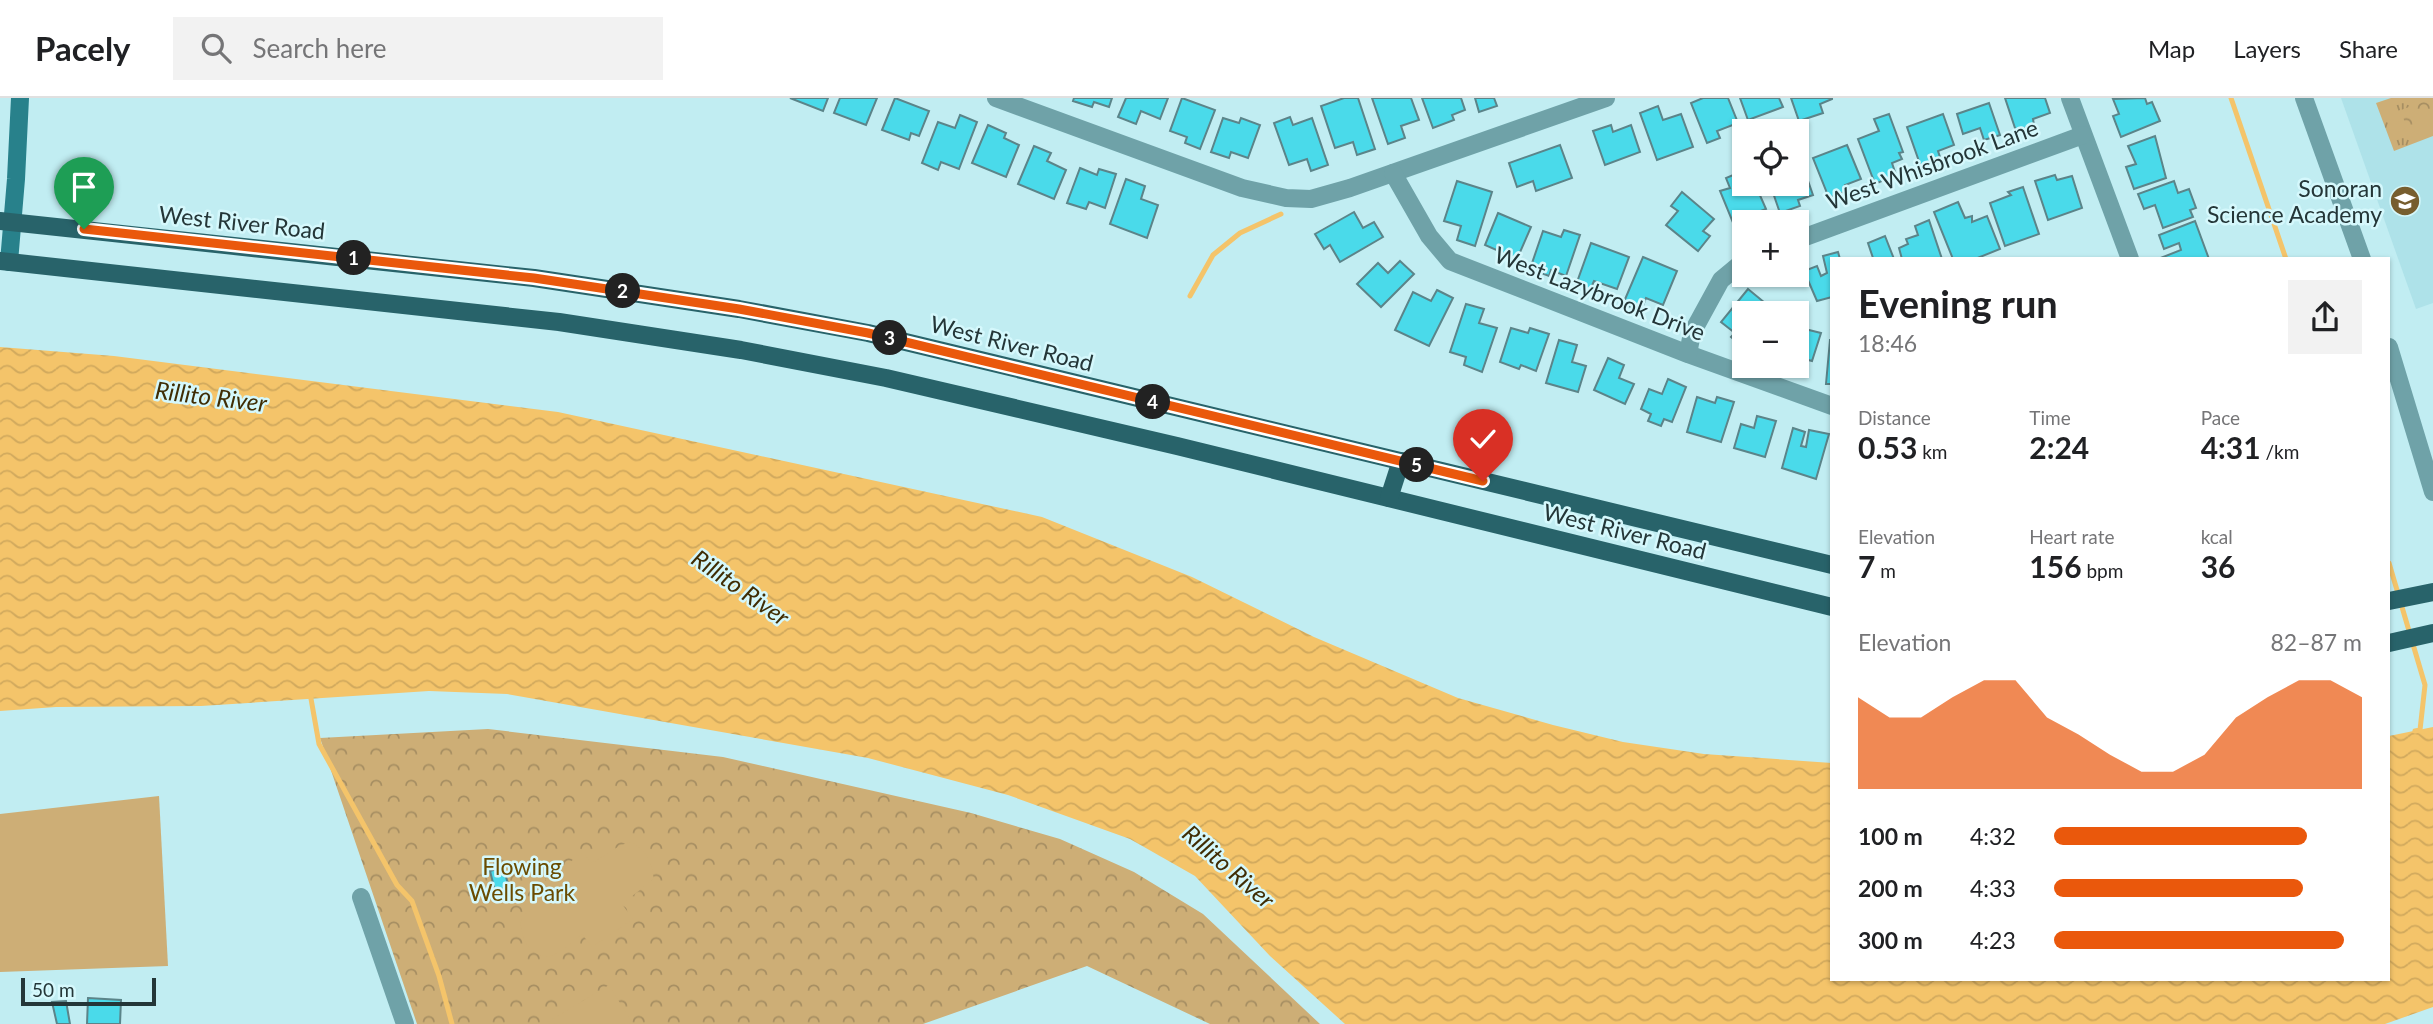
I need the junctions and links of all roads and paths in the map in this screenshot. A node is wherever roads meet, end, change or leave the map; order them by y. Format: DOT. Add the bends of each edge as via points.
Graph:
graph roads {
  1 [pos="20,98"];
  2 [pos="996,98"];
  3 [pos="1606,98"];
  4 [pos="2070,98"];
  5 [pos="2304,98"];
  6 [pos="2083,135"];
  7 [pos="1393,173"];
  8 [pos="6,221"];
  9 [pos="1809,236"];
  10 [pos="2129,257"];
  11 [pos="2361,257"];
  12 [pos="5,262"];
  13 [pos="1732,271"];
  14 [pos="2390,350"];
  15 [pos="1688,354"];
  16 [pos="1830,405"];
  17 [pos="1401,461"];
  18 [pos="2433,492"];
  19 [pos="1389,499"];
  20 [pos="1830,565"];
  21 [pos="2433,592"];
  22 [pos="2390,601"];
  23 [pos="1830,607"];
  24 [pos="2433,633"];
  25 [pos="2390,643"];
  26 [pos="361,897"];
  27 [pos="405,1024"];
  1 -- 8 [label="street" via="16,179"];
  2 -- 7 [label="street" via="1241,188 1286,198 1311,199"];
  3 -- 7 [label="street"];
  4 -- 6 [label="street"];
  5 -- 11 [label="street"];
  6 -- 9 [label="street, West Whisbrook Lane"];
  6 -- 10 [label="street"];
  7 -- 15 [label="street, West Lazybrook Drive" via="1429,236 1450,261"];
  8 -- 12 [label="street"];
  8 -- 17 [label="main road, West River Road" via="534,278 739,309 868,333"];
  12 -- 19 [label="main road, West River Road" via="559,322 741,350 886,378"];
  13 -- 15 [label="street" via="1721,280 1692,333"];
  14 -- 18 [label="street"];
  15 -- 16 [label="street, West Lazybrook Drive"];
  17 -- 19 [label="main road"];
  17 -- 20 [label="main road, West River Road"];
  19 -- 23 [label="main road, West River Road"];
  21 -- 22 [label="main road"];
  24 -- 25 [label="main road"];
  26 -- 27 [label="street"];
}
